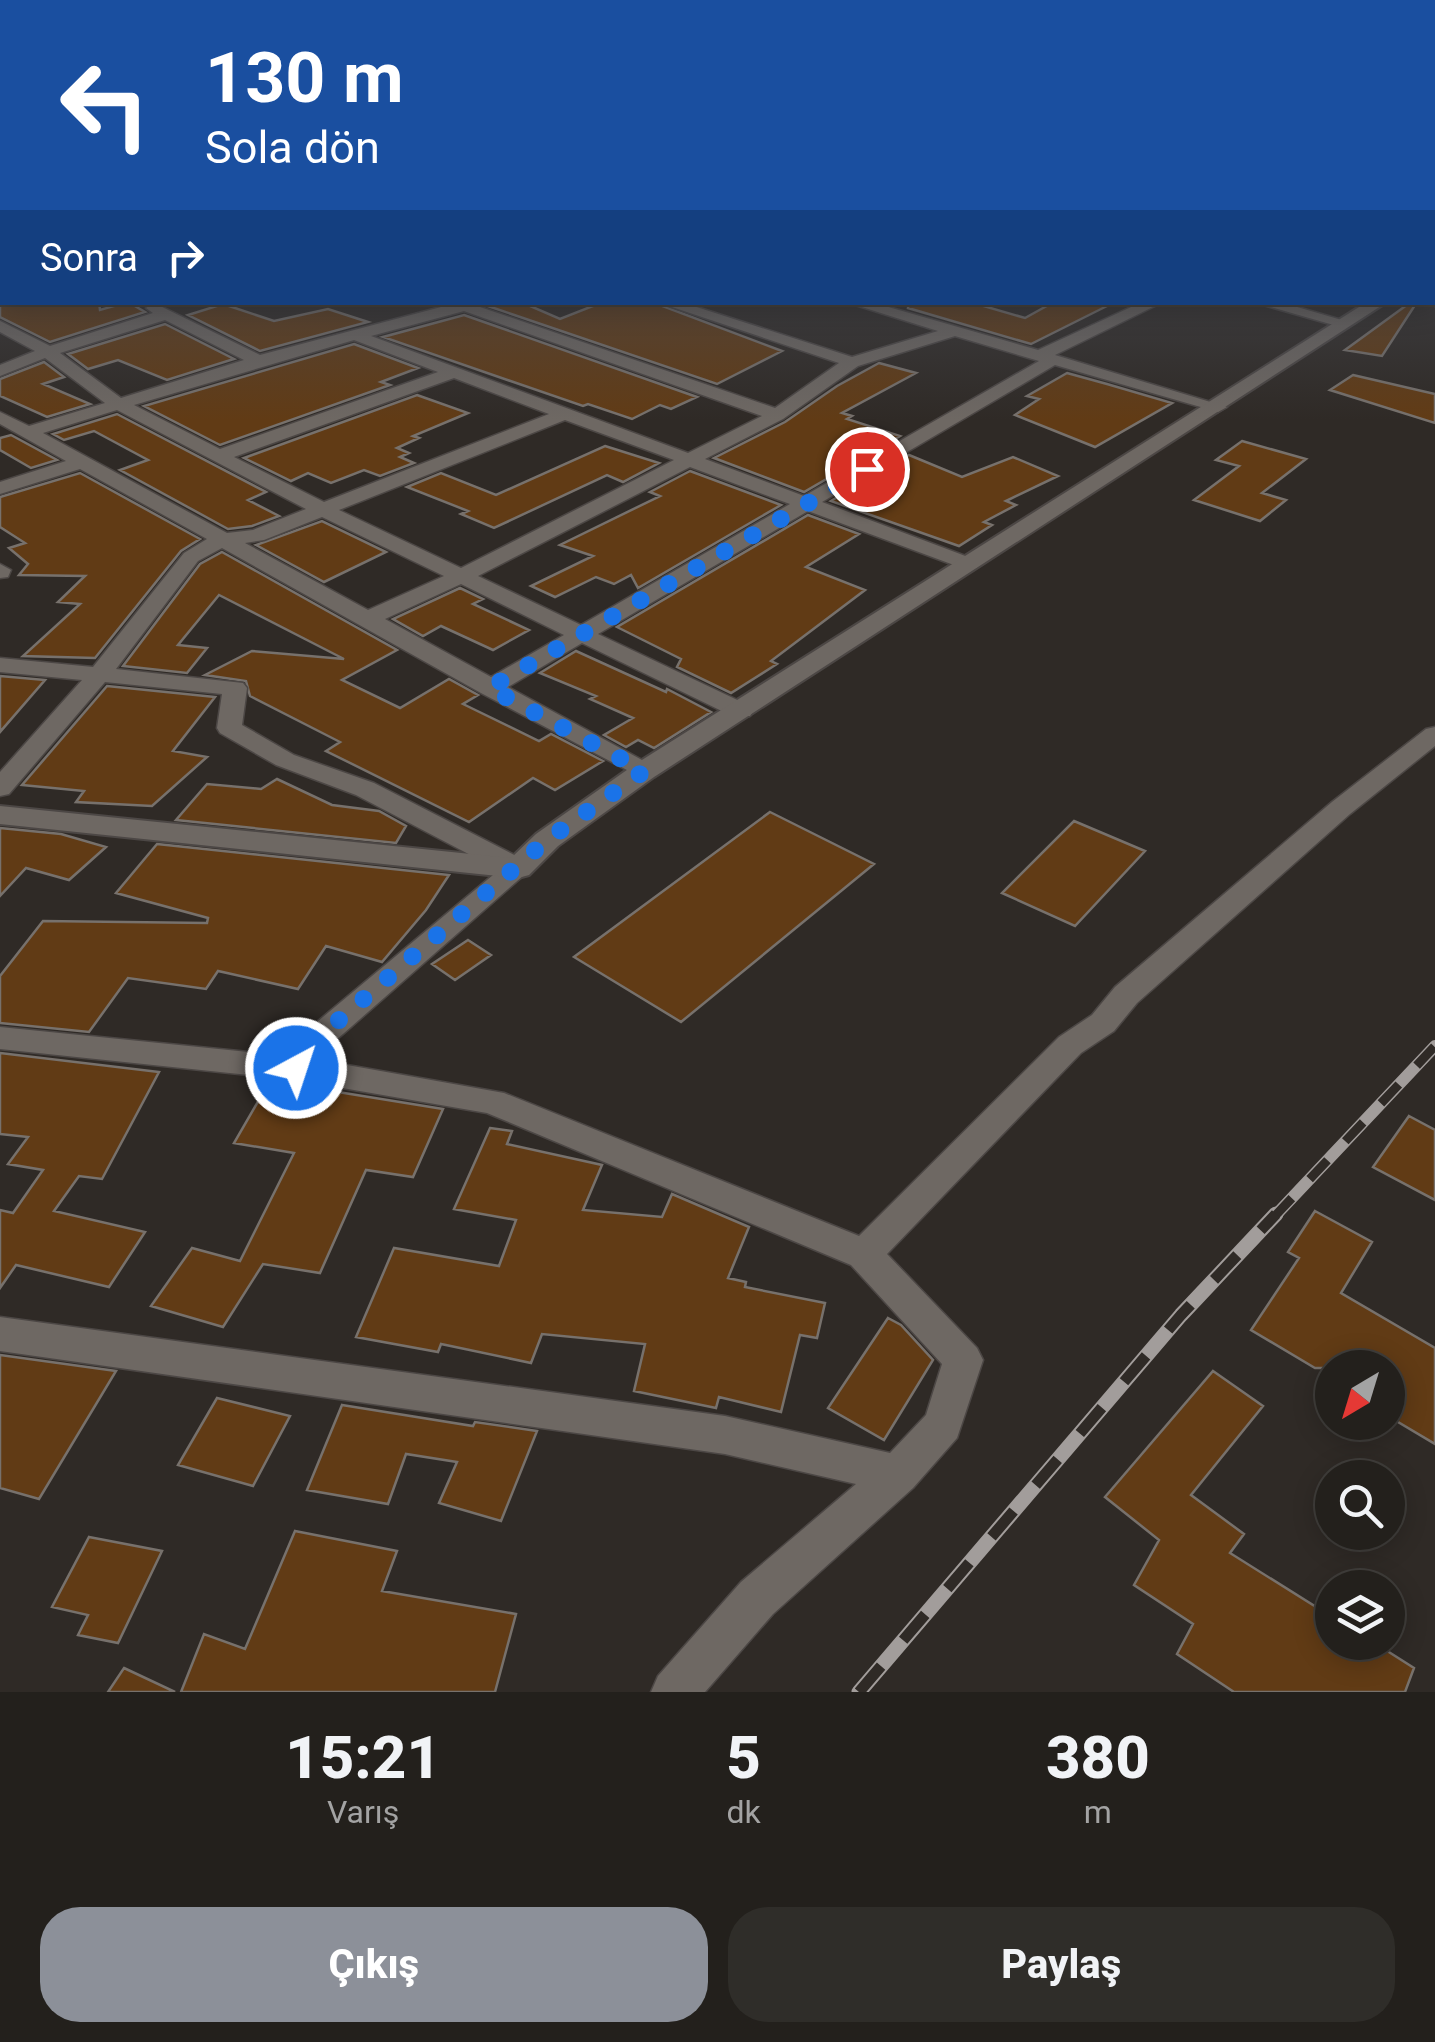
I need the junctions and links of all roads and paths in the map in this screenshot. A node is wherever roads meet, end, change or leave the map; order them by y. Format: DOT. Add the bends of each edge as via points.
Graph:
graph roads {
  1 [pos="150,305"];
  2 [pos="408,305"];
  3 [pos="468,305"];
  4 [pos="475,305"];
  5 [pos="673,305"];
  6 [pos="863,305"];
  7 [pos="930,305"];
  8 [pos="1150,305"];
  9 [pos="1271,305"];
  10 [pos="1374,305"];
  11 [pos="167,314"];
  12 [pos="432,314"];
  13 [pos="902,317"];
  14 [pos="1344,324"];
  15 [pos="0,326"];
  16 [pos="949,333"];
  17 [pos="354,335"];
  18 [pos="46,352"];
  19 [pos="1045,358"];
  20 [pos="258,361"];
  21 [pos="852,362"];
  22 [pos="0,371"];
  23 [pos="452,373"];
  24 [pos="118,404"];
  25 [pos="1218,407"];
  26 [pos="561,415"];
  27 [pos="776,415"];
  28 [pos="0,416"];
  29 [pos="28,432"];
  30 [pos="218,456"];
  31 [pos="687,461"];
  32 [pos="83,462"];
  33 [pos="0,488"];
  34 [pos="806,504"];
  35 [pos="323,510"];
  36 [pos="220,540"];
  37 [pos="970,564"];
  38 [pos="464,575"];
  39 [pos="365,620"];
  40 [pos="583,634"];
  41 [pos="0,665"];
  42 [pos="98,674"];
  43 [pos="489,688"];
  44 [pos="741,711"];
  45 [pos="1435,734"];
  46 [pos="644,771"];
  47 [pos="0,788"];
  48 [pos="0,814"];
  49 [pos="518,868"];
  50 [pos="0,1038"];
  51 [pos="296,1068"];
  52 [pos="864,1254"];
  53 [pos="0,1334"];
  54 [pos="898,1474"];
  55 [pos="674,1692"];
  1 -- 11 [label="street"];
  2 -- 12 [label="street"];
  3 -- 12 [label="street"];
  4 -- 27 [label="street"];
  5 -- 21 [label="street"];
  6 -- 13 [label="street"];
  7 -- 13 [label="street"];
  8 -- 19 [label="street"];
  9 -- 14 [label="street"];
  10 -- 14 [label="street"];
  11 -- 18 [label="street"];
  11 -- 20 [label="street"];
  12 -- 17 [label="street"];
  13 -- 16 [label="street"];
  14 -- 25 [label="street"];
  15 -- 18 [label="street"];
  16 -- 19 [label="street"];
  16 -- 21 [label="street"];
  17 -- 20 [label="street"];
  17 -- 23 [label="street"];
  18 -- 22 [label="street"];
  18 -- 24 [label="street"];
  19 -- 25 [label="street"];
  19 -- 34 [label="street"];
  20 -- 24 [label="street"];
  21 -- 27 [label="street"];
  23 -- 26 [label="street"];
  23 -- 30 [label="street"];
  24 -- 29 [label="street"];
  24 -- 30 [label="street"];
  25 -- 37 [label="street"];
  26 -- 31 [label="street"];
  26 -- 35 [label="street"];
  27 -- 31 [label="street"];
  28 -- 29 [label="street"];
  29 -- 32 [label="street"];
  30 -- 35 [label="street"];
  31 -- 34 [label="street"];
  31 -- 38 [label="street"];
  32 -- 33 [label="street"];
  32 -- 36 [label="street"];
  34 -- 37 [label="street"];
  34 -- 40 [label="street"];
  35 -- 36 [label="street" via="258,536"];
  35 -- 38 [label="street"];
  36 -- 39 [label="street"];
  36 -- 42 [label="street" via="191,557"];
  37 -- 44 [label="street"];
  38 -- 39 [label="street"];
  38 -- 40 [label="street"];
  39 -- 43 [label="street"];
  40 -- 43 [label="street"];
  40 -- 44 [label="street"];
  41 -- 42 [label="street"];
  42 -- 47 [label="street"];
  42 -- 49 [label="street" via="235,688 229,728"];
  43 -- 46 [label="street"];
  44 -- 46 [label="street"];
  45 -- 52 [label="street" via="1070,1045"];
  46 -- 49 [label="street"];
  48 -- 49 [label="street"];
  49 -- 51 [label="street" via="316,1040"];
  50 -- 51 [label="street"];
  51 -- 52 [label="street" via="492,1102"];
  52 -- 54 [label="street" via="963,1360 943,1425"];
  53 -- 54 [label="street" via="725,1435"];
  54 -- 55 [label="street" via="756,1598"];
}
